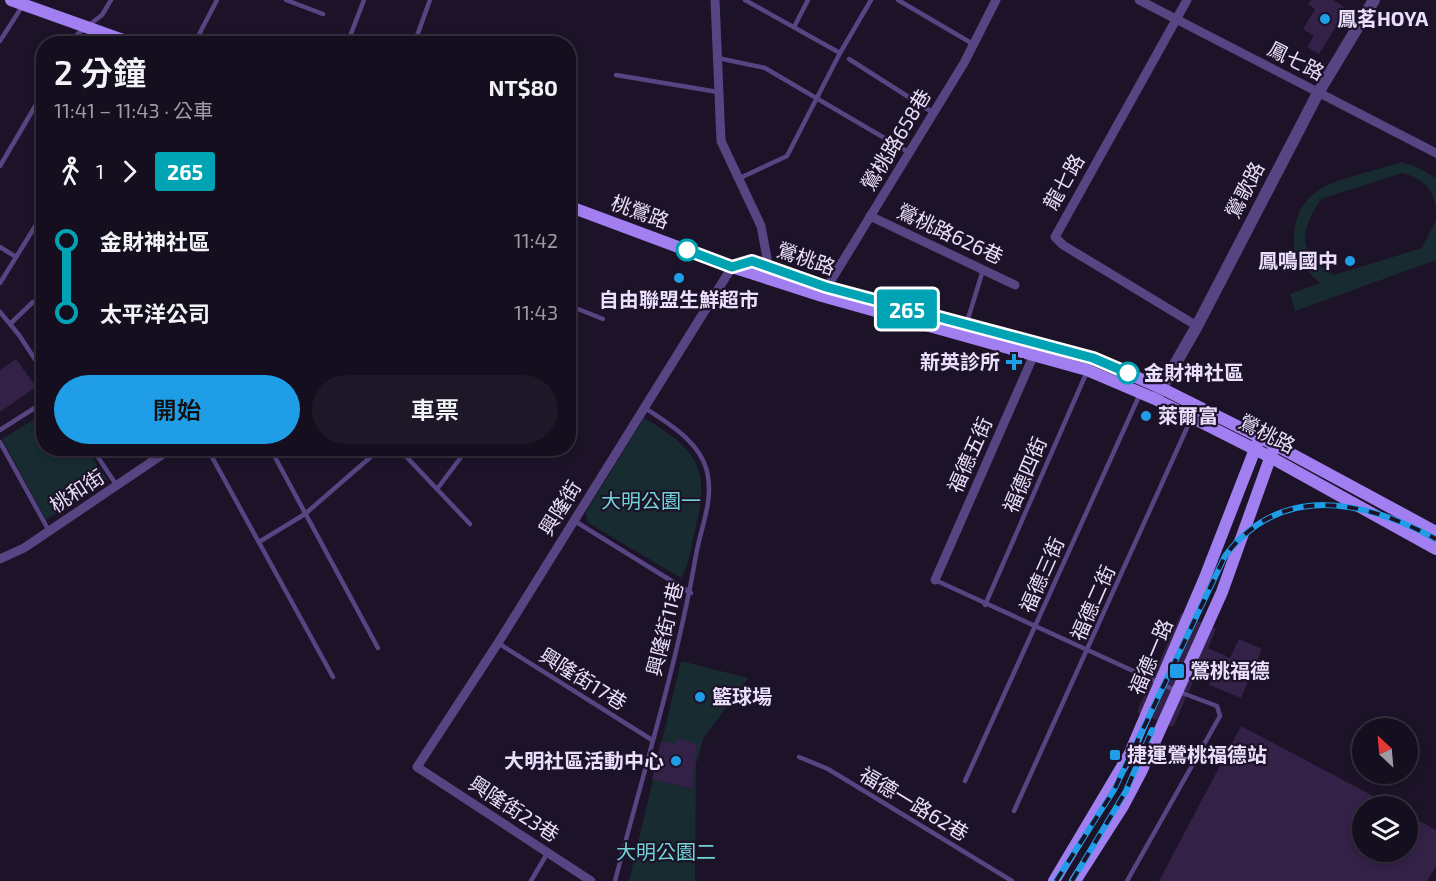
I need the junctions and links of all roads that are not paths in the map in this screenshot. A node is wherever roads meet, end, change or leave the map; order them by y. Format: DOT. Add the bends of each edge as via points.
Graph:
graph roads {
  1 [pos="11,0"];
  2 [pos="111,0"];
  3 [pos="217,0"];
  4 [pos="285,0"];
  5 [pos="364,0"];
  6 [pos="430,0"];
  7 [pos="715,0"];
  8 [pos="745,0"];
  9 [pos="808,0"];
  10 [pos="870,0"];
  11 [pos="898,0"];
  12 [pos="996,0"];
  13 [pos="1138,0"];
  14 [pos="1187,0"];
  15 [pos="1374,0"];
  16 [pos="25,2"];
  17 [pos="323,14"];
  18 [pos="1176,19"];
  19 [pos="89,27"];
  20 [pos="794,27"];
  21 [pos="76,36"];
  22 [pos="110,36"];
  23 [pos="198,36"];
  24 [pos="350,36"];
  25 [pos="417,36"];
  26 [pos="0,41"];
  27 [pos="973,44"];
  28 [pos="840,53"];
  29 [pos="716,57"];
  30 [pos="849,59"];
  31 [pos="616,75"];
  32 [pos="718,92"];
  33 [pos="1318,93"];
  34 [pos="817,99"];
  35 [pos="36,105"];
  36 [pos="934,113"];
  37 [pos="910,153"];
  38 [pos="1436,153"];
  39 [pos="0,166"];
  40 [pos="737,179"];
  41 [pos="576,209"];
  42 [pos="870,216"];
  43 [pos="36,225"];
  44 [pos="0,247"];
  45 [pos="16,257"];
  46 [pos="732,267"];
  47 [pos="983,270"];
  48 [pos="765,271"];
  49 [pos="0,283"];
  50 [pos="1015,285"];
  51 [pos="824,292"];
  52 [pos="33,302"];
  53 [pos="576,309"];
  54 [pos="0,312"];
  55 [pos="603,319"];
  56 [pos="10,324"];
  57 [pos="966,325"];
  58 [pos="1197,326"];
  59 [pos="1036,350"];
  60 [pos="36,358"];
  61 [pos="1093,358"];
  62 [pos="1087,370"];
  63 [pos="1146,380"];
  64 [pos="1161,388"];
  65 [pos="1140,393"];
  66 [pos="1155,399"];
  67 [pos="1197,405"];
  68 [pos="36,407"];
  69 [pos="644,408"];
  70 [pos="1192,417"];
  71 [pos="0,430"];
  72 [pos="0,442"];
  73 [pos="1258,443"];
  74 [pos="1275,445"];
  75 [pos="97,456"];
  76 [pos="160,456"];
  77 [pos="211,456"];
  78 [pos="274,456"];
  79 [pos="372,456"];
  80 [pos="405,456"];
  81 [pos="462,456"];
  82 [pos="1270,457"];
  83 [pos="117,486"];
  84 [pos="436,489"];
  85 [pos="305,514"];
  86 [pos="573,520"];
  87 [pos="470,524"];
  88 [pos="49,531"];
  89 [pos="1436,532"];
  90 [pos="259,542"];
  91 [pos="1432,546"];
  92 [pos="0,559"];
  93 [pos="935,580"];
  94 [pos="691,593"];
  95 [pos="985,605"];
  96 [pos="1035,627"];
  97 [pos="498,643"];
  98 [pos="378,648"];
  99 [pos="1088,651"];
  100 [pos="333,676"];
  101 [pos="1161,684"];
  102 [pos="1177,691"];
  103 [pos="652,741"];
  104 [pos="799,757"];
  105 [pos="417,767"];
  106 [pos="965,781"];
  107 [pos="1014,811"];
  108 [pos="548,852"];
  109 [pos="531,881"];
  110 [pos="591,881"];
  111 [pos="615,881"];
  112 [pos="1012,881"];
  113 [pos="1054,881"];
  114 [pos="1075,881"];
  115 [pos="1127,881"];
  1 -- 16 [label="main road"];
  2 -- 19 [label="lane"];
  3 -- 23 [label="lane"];
  4 -- 17 [label="lane"];
  5 -- 24 [label="lane"];
  6 -- 25 [label="lane"];
  7 -- 29 [label="street"];
  8 -- 20 [label="lane"];
  9 -- 20 [label="lane"];
  10 -- 28 [label="lane"];
  11 -- 27 [label="lane"];
  12 -- 27 [label="street, 鶯桃路658巷"];
  13 -- 18 [label="street, 鳳七路"];
  14 -- 18 [label="street, 龍七路"];
  15 -- 33 [label="street, 鶯歌路"];
  16 -- 19 [label="main road"];
  16 -- 26 [label="lane"];
  18 -- 33 [label="street, 鳳七路"];
  18 -- 58 [label="street, 龍七路" via="1055,237"];
  19 -- 21 [label="lane"];
  19 -- 22 [label="main road"];
  20 -- 28 [label="lane"];
  27 -- 36 [label="street, 鶯桃路658巷"];
  28 -- 34 [label="lane"];
  29 -- 32 [label="street"];
  29 -- 34 [label="lane" via="765,68"];
  30 -- 36 [label="lane"];
  31 -- 32 [label="lane"];
  32 -- 40 [label="street" via="721,141"];
  33 -- 38 [label="street, 鳳七路"];
  33 -- 58 [label="street, 鶯歌路"];
  34 -- 37 [label="lane"];
  34 -- 40 [label="lane" via="788,156"];
  35 -- 39 [label="lane"];
  36 -- 37 [label="street, 鶯桃路658巷"];
  37 -- 42 [label="street, 鶯桃路658巷"];
  40 -- 48 [label="street" via="761,226"];
  41 -- 46 [label="main road, 桃鶯路"];
  42 -- 47 [label="street, 鶯桃路626巷"];
  42 -- 51 [label="street, 鶯桃路658巷"];
  43 -- 45 [label="lane"];
  44 -- 45 [label="lane"];
  45 -- 49 [label="lane"];
  46 -- 48 [label="main road, 鶯桃路" via="752,261"];
  46 -- 69 [label="street, 興隆街"];
  47 -- 50 [label="street, 鶯桃路626巷"];
  47 -- 57 [label="lane"];
  48 -- 51 [label="main road, 鶯桃路"];
  51 -- 57 [label="main road, 鶯桃路"];
  51 -- 59 [label="main road, 鶯桃路"];
  52 -- 56 [label="lane"];
  53 -- 55 [label="lane"];
  54 -- 56 [label="lane"];
  56 -- 60 [label="lane"];
  57 -- 59 [label="main road, 鶯桃路"];
  58 -- 64 [label="street, 鶯歌路"];
  59 -- 61 [label="main road, 鶯桃路"];
  59 -- 62 [label="main road, 鶯桃路"];
  59 -- 93 [label="street, 福德五街"];
  61 -- 62 [label="lane, 福德四街"];
  61 -- 63 [label="main road, 鶯桃路"];
  62 -- 65 [label="main road, 鶯桃路"];
  62 -- 95 [label="lane, 福德四街"];
  63 -- 64 [label="main road, 鶯桃路"];
  63 -- 65 [label="lane, 福德三街"];
  64 -- 66 [label="street, 鶯歌路"];
  64 -- 67 [label="main road, 鶯桃路"];
  65 -- 66 [label="main road, 鶯桃路"];
  65 -- 96 [label="lane, 福德三街"];
  66 -- 70 [label="main road, 鶯桃路"];
  67 -- 70 [label="lane, 福德二街"];
  67 -- 73 [label="main road, 鶯桃路"];
  68 -- 71 [label="lane"];
  69 -- 86 [label="street, 興隆街"];
  69 -- 94 [label="lane, 興隆街11巷" via="667,422 699,451 707,471 710,500"];
  70 -- 73 [label="main road, 鶯桃路"];
  70 -- 99 [label="lane, 福德二街"];
  72 -- 88 [label="lane"];
  73 -- 74 [label="main road, 鶯桃路"];
  73 -- 82 [label="main road, 鶯桃路"];
  73 -- 101 [label="main road, 福德一路"];
  74 -- 82 [label="main road, 福德一路"];
  74 -- 89 [label="main road, 鶯桃路"];
  75 -- 83 [label="lane"];
  76 -- 83 [label="street, 桃和街"];
  77 -- 90 [label="lane"];
  78 -- 85 [label="lane"];
  79 -- 85 [label="lane"];
  80 -- 84 [label="lane"];
  81 -- 84 [label="lane"];
  82 -- 91 [label="main road, 鶯桃路"];
  82 -- 102 [label="main road, 福德一路" via="1222,591"];
  83 -- 88 [label="street, 桃和街"];
  84 -- 87 [label="lane"];
  85 -- 90 [label="lane"];
  85 -- 98 [label="lane"];
  86 -- 94 [label="lane"];
  86 -- 97 [label="street, 興隆街"];
  88 -- 92 [label="street, 桃和街"];
  89 -- 91 [label="street"];
  90 -- 100 [label="lane"];
  93 -- 95 [label="lane"];
  94 -- 103 [label="lane, 興隆街11巷"];
  95 -- 96 [label="lane"];
  96 -- 99 [label="lane"];
  96 -- 106 [label="lane, 福德三街"];
  97 -- 103 [label="lane, 興隆街17巷"];
  97 -- 105 [label="street, 興隆街"];
  99 -- 101 [label="lane"];
  99 -- 107 [label="lane, 福德二街"];
  101 -- 102 [label="lane"];
  101 -- 113 [label="main road, 福德一路" via="1115,782"];
  102 -- 114 [label="main road, 福德一路" via="1123,806"];
  102 -- 115 [label="lane" via="1218,706 1220,716"];
  103 -- 111 [label="lane, 興隆街11巷"];
  104 -- 112 [label="lane, 福德一路62巷" via="828,769"];
  105 -- 108 [label="street, 興隆街23巷"];
  108 -- 109 [label="lane"];
  108 -- 110 [label="street, 興隆街23巷"];
}
